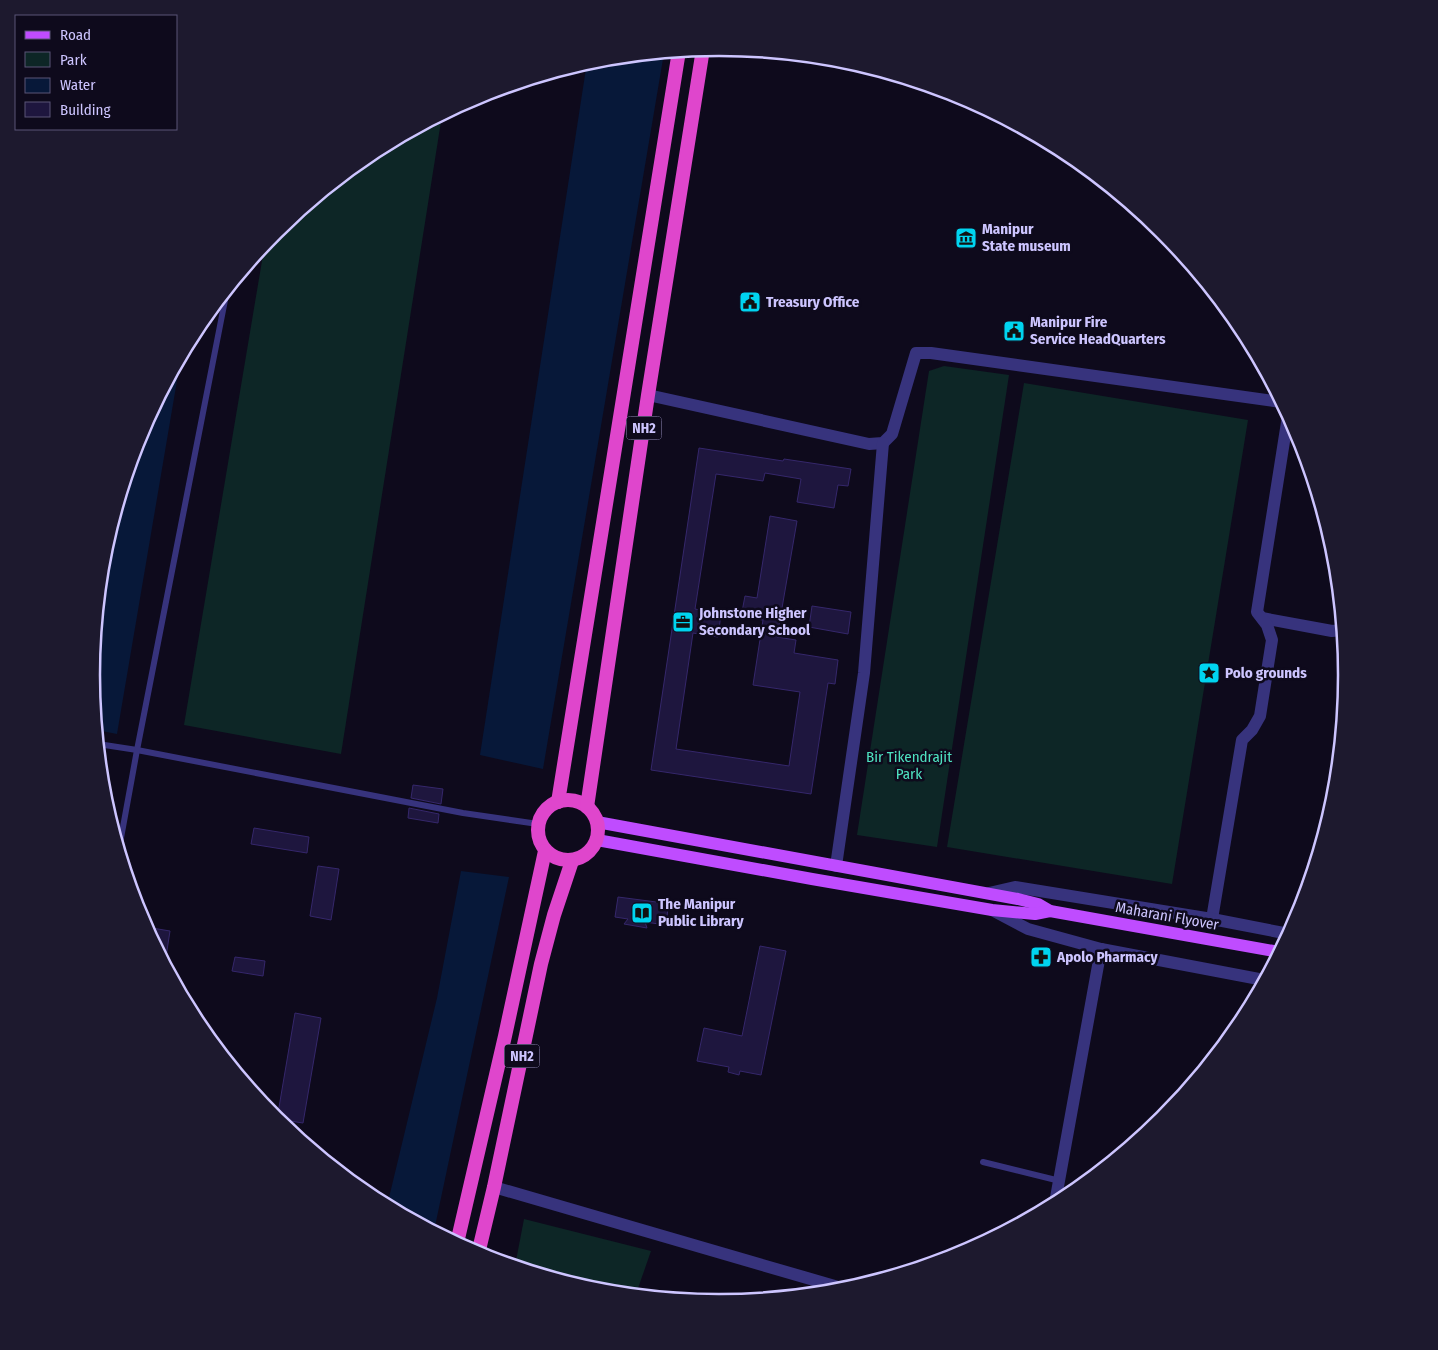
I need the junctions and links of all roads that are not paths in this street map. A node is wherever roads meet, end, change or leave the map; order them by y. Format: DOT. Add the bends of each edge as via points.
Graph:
graph roads {
  1 [pos="702,57"];
  2 [pos="678,58"];
  3 [pos="224,303"];
  4 [pos="648,395"];
  5 [pos="1274,401"];
  6 [pos="1286,428"];
  7 [pos="883,443"];
  8 [pos="1262,618"];
  9 [pos="1336,631"];
  10 [pos="105,745"];
  11 [pos="137,750"];
  12 [pos="558,802"];
  13 [pos="587,807"];
  14 [pos="598,822"];
  15 [pos="538,824"];
  16 [pos="121,836"];
  17 [pos="597,840"];
  18 [pos="732,846"];
  19 [pos="545,851"];
  20 [pos="572,861"];
  21 [pos="728,864"];
  22 [pos="836,866"];
  23 [pos="989,893"];
  24 [pos="1036,909"];
  25 [pos="992,910"];
  26 [pos="1212,919"];
  27 [pos="1282,933"];
  28 [pos="1101,948"];
  29 [pos="1273,951"];
  30 [pos="1258,979"];
  31 [pos="982,1162"];
  32 [pos="1060,1181"];
  33 [pos="494,1187"];
  34 [pos="1057,1193"];
  35 [pos="459,1236"];
  36 [pos="480,1246"];
  37 [pos="825,1284"];
  1 -- 4 [label="highway, NH2"];
  2 -- 12 [label="highway, NH2"];
  3 -- 11 [label="lane"];
  4 -- 7 [label="street" via="869,444"];
  4 -- 13 [label="highway, NH2"];
  5 -- 7 [label="street" via="916,353 892,434"];
  6 -- 8 [label="street" via="1257,612"];
  7 -- 22 [label="street" via="864,672"];
  8 -- 9 [label="street"];
  8 -- 26 [label="street" via="1272,640 1260,716 1242,740"];
  10 -- 11 [label="lane"];
  11 -- 15 [label="lane"];
  11 -- 16 [label="lane"];
  12 -- 13 [label="highway" via="573,801"];
  12 -- 15 [label="highway" via="548,807"];
  13 -- 14 [label="highway"];
  14 -- 17 [label="highway"];
  14 -- 18 [label="main road, Maharani Flyover"];
  15 -- 19 [label="highway, NH2" via="540,843"];
  17 -- 20 [label="highway" via="588,854"];
  17 -- 21 [label="main road, Maharani Flyover"];
  18 -- 21 [label="main road"];
  18 -- 22 [label="main road, Maharani Flyover"];
  19 -- 20 [label="highway" via="553,857"];
  19 -- 35 [label="highway, NH2"];
  20 -- 33 [label="highway, NH2" via="541,964"];
  21 -- 25 [label="main road, Maharani Flyover"];
  22 -- 23 [label="main road, Maharani Flyover"];
  23 -- 24 [label="main road, Maharani Flyover"];
  23 -- 26 [label="street" via="1015,887"];
  24 -- 25 [label="main road, Maharani Flyover"];
  24 -- 29 [label="main road, Maharani Flyover"];
  25 -- 28 [label="street" via="1028,929"];
  26 -- 27 [label="street"];
  28 -- 30 [label="street"];
  28 -- 32 [label="street"];
  31 -- 32 [label="lane"];
  32 -- 34 [label="street"];
  33 -- 36 [label="highway, NH2"];
  33 -- 37 [label="street"];
}
